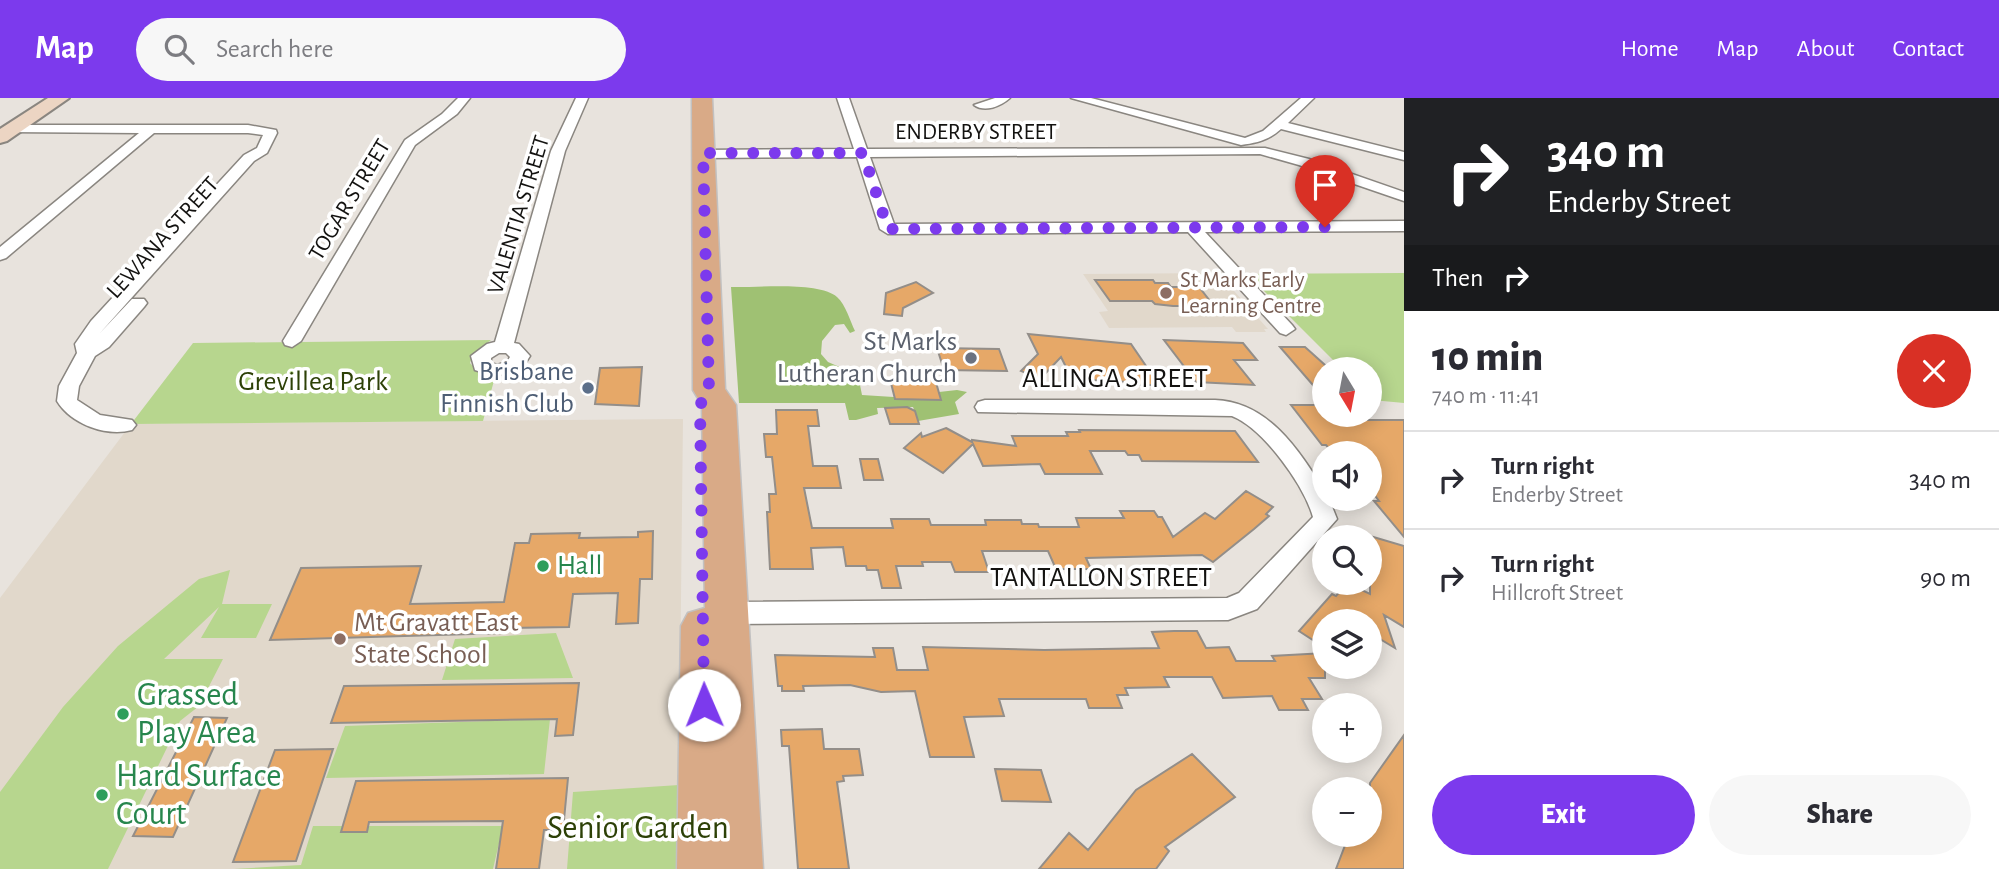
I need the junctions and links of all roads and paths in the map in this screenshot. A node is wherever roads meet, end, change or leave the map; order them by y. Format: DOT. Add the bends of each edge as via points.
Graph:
graph roads {
  1 [pos="60,98"];
  2 [pos="464,98"];
  3 [pos="582,98"];
  4 [pos="702,98"];
  5 [pos="843,98"];
  6 [pos="1004,98"];
  7 [pos="1077,98"];
  8 [pos="1308,98"];
  9 [pos="1110,102"];
  10 [pos="980,105"];
  11 [pos="1278,124"];
  12 [pos="150,130"];
  13 [pos="6,133"];
  14 [pos="1254,145"];
  15 [pos="703,153"];
  16 [pos="863,153"];
  17 [pos="1404,156"];
  18 [pos="1404,197"];
  19 [pos="1404,226"];
  20 [pos="1193,228"];
  21 [pos="0,255"];
  22 [pos="1286,328"];
  23 [pos="292,341"];
  24 [pos="503,347"];
  25 [pos="985,407"];
  26 [pos="1243,413"];
  27 [pos="125,425"];
  28 [pos="715,613"];
  29 [pos="704,869"];
  30 [pos="736,869"];
  1 -- 13 [label="street"];
  2 -- 23 [label="street, TOGAR STREET" via="410,143"];
  3 -- 24 [label="street, VALENTIA STREET" via="558,151"];
  4 -- 15 [label="main road"];
  5 -- 16 [label="street"];
  6 -- 10 [label="street"];
  7 -- 9 [label="street"];
  8 -- 11 [label="street"];
  9 -- 14 [label="street"];
  11 -- 14 [label="street"];
  11 -- 17 [label="street"];
  12 -- 13 [label="street, LEWANA STREET"];
  12 -- 21 [label="street"];
  12 -- 27 [label="street, LEWANA STREET" via="271,133 261,164 102,343 86,353 69,386 67,401 77,413"];
  14 -- 16 [label="street, ENDERBY STREET" via="1207,152"];
  14 -- 18 [label="street"];
  15 -- 16 [label="street, ENDERBY STREET"];
  15 -- 28 [label="main road" via="709,390 719,405"];
  16 -- 20 [label="street" via="888,229"];
  19 -- 20 [label="street"];
  20 -- 22 [label="street"];
  25 -- 26 [label="street, ALLINGA STREET" via="1215,407"];
  26 -- 28 [label="street, TANTALLON STREET" via="1259,422 1305,478 1325,519 1244,605 1228,609"];
  28 -- 29 [label="main road"];
  28 -- 30 [label="main road"];
}
